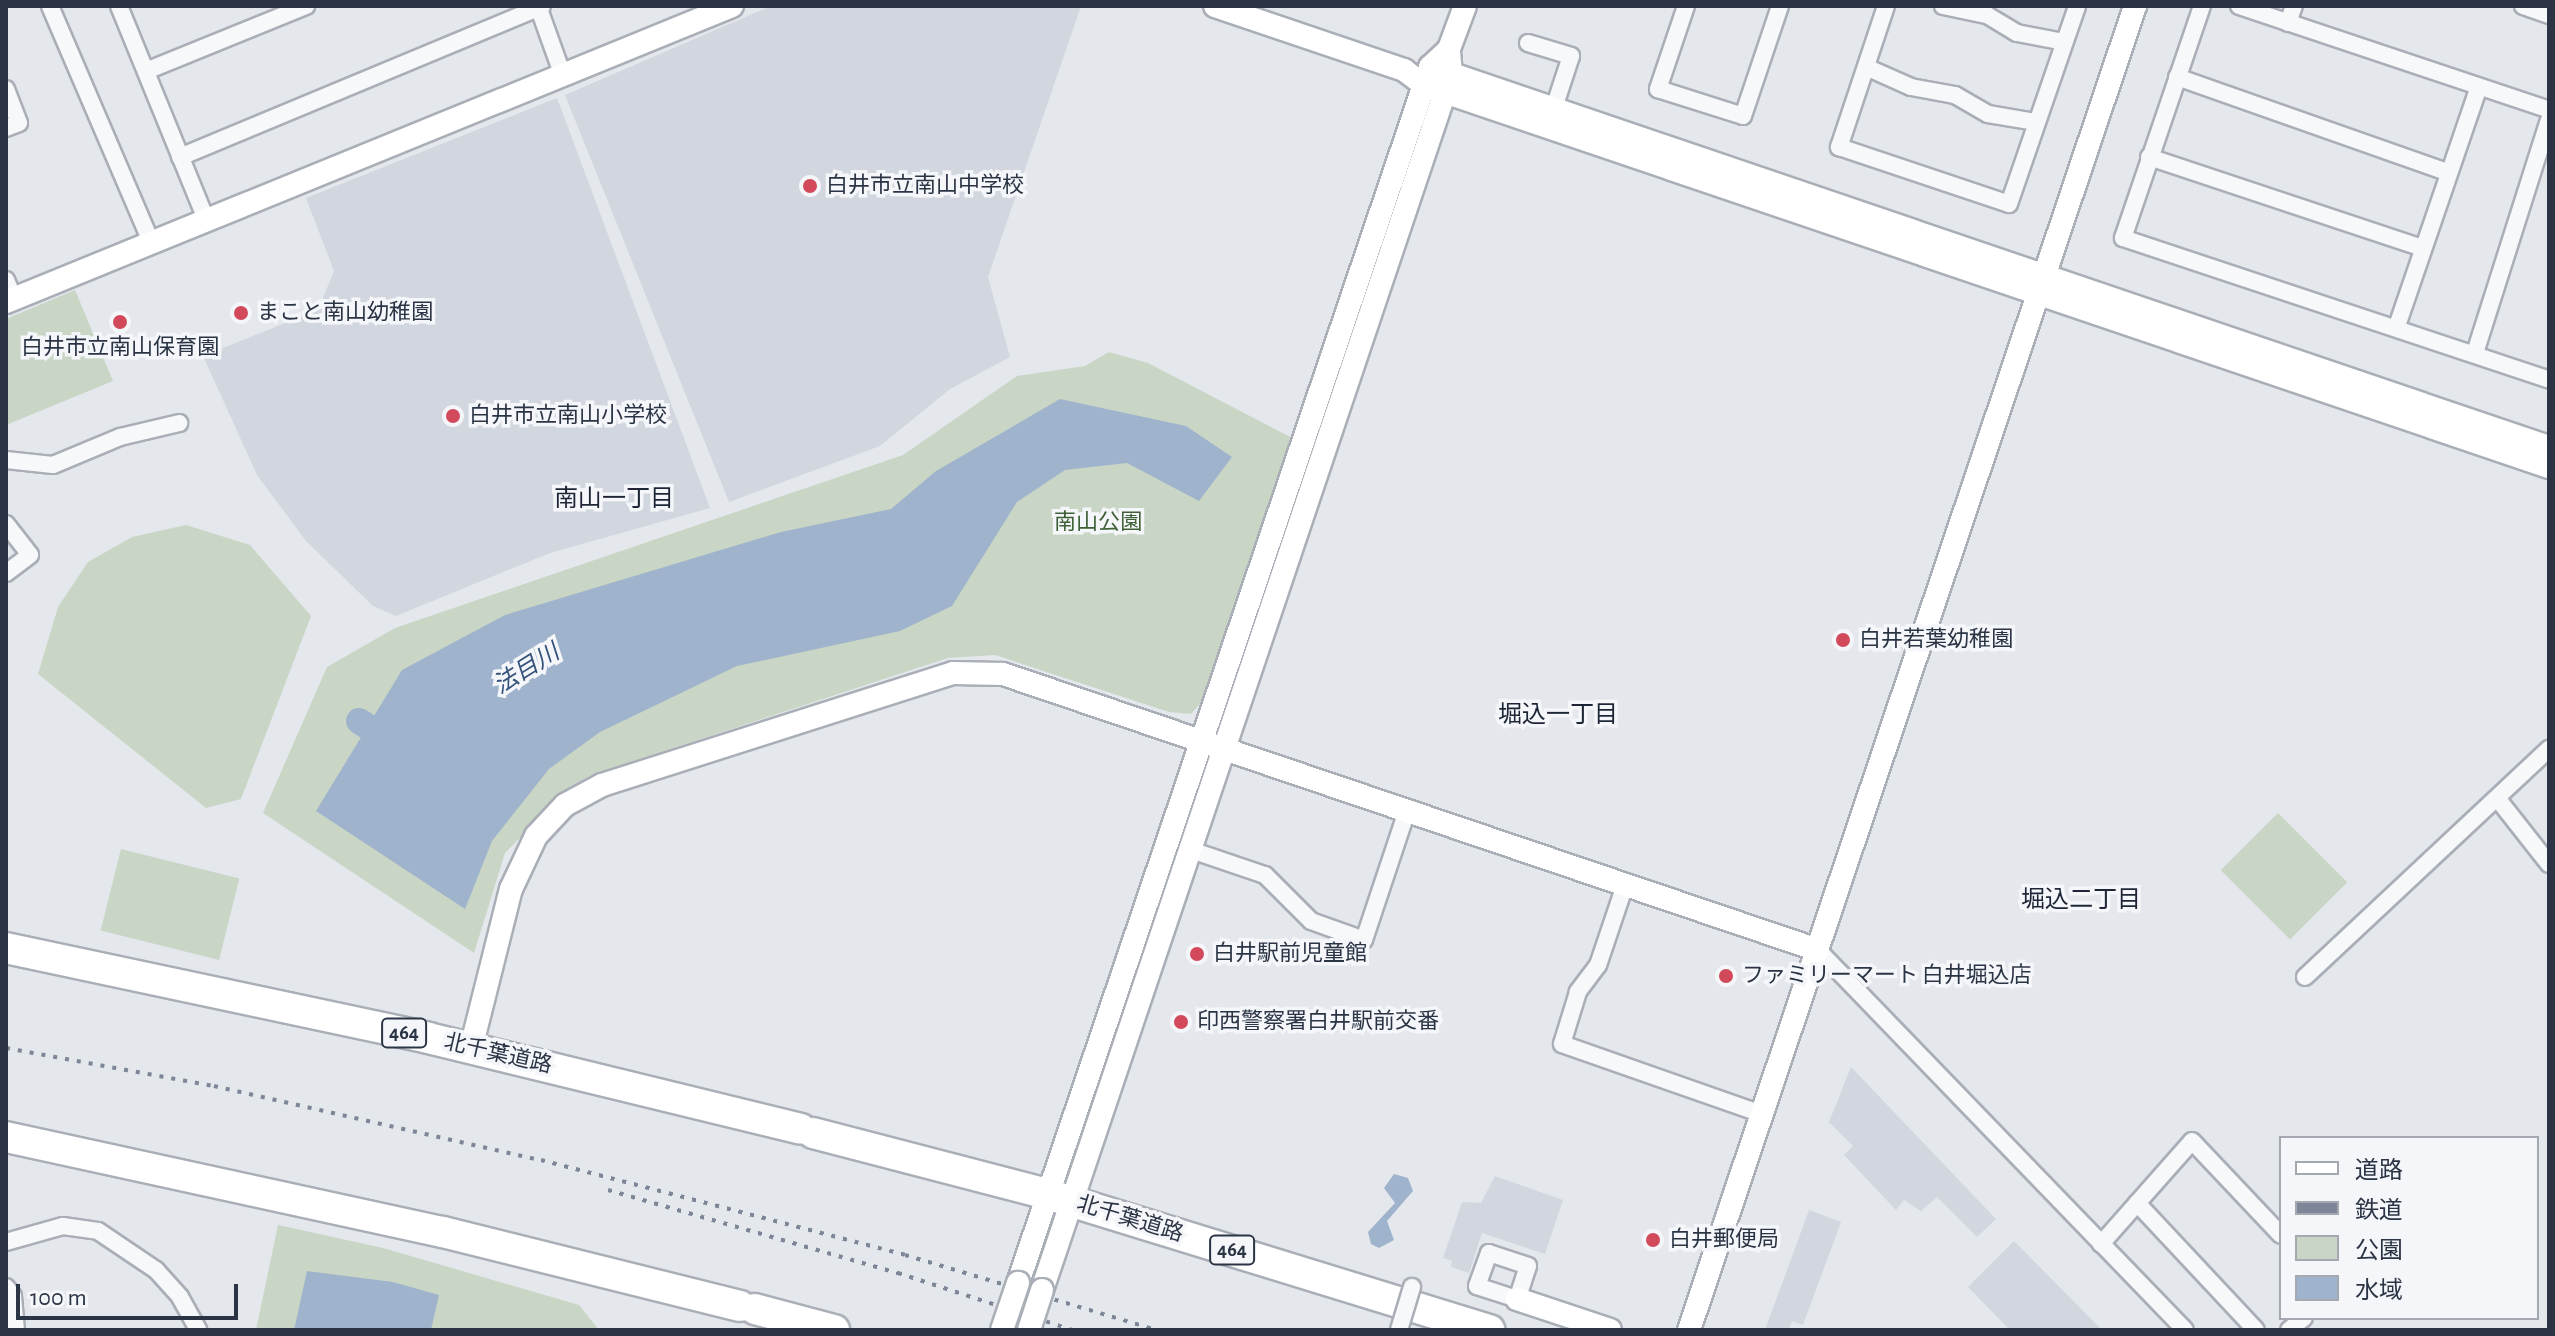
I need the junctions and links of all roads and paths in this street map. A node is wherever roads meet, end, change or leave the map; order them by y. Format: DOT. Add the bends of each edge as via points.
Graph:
graph roads {
  1 [pos="50,6"];
  2 [pos="119,6"];
  3 [pos="306,6"];
  4 [pos="732,6"];
  5 [pos="1215,6"];
  6 [pos="1465,6"];
  7 [pos="1686,6"];
  8 [pos="1780,6"];
  9 [pos="1886,6"];
  10 [pos="1943,6"];
  11 [pos="2077,6"];
  12 [pos="2135,6"];
  13 [pos="2202,6"];
  14 [pos="2239,6"];
  15 [pos="2294,6"];
  16 [pos="2523,6"];
  17 [pos="539,7"];
  18 [pos="2549,15"];
  19 [pos="2288,23"];
  20 [pos="2064,42"];
  21 [pos="1528,43"];
  22 [pos="1866,67"];
  23 [pos="146,71"];
  24 [pos="563,76"];
  25 [pos="2177,77"];
  26 [pos="1438,79"];
  27 [pos="2479,87"];
  28 [pos="6,89"];
  29 [pos="1554,108"];
  30 [pos="2549,110"];
  31 [pos="2549,120"];
  32 [pos="2036,122"];
  33 [pos="6,128"];
  34 [pos="180,157"];
  35 [pos="2149,157"];
  36 [pos="2449,173"];
  37 [pos="207,222"];
  38 [pos="152,244"];
  39 [pos="2423,248"];
  40 [pos="2042,283"];
  41 [pos="9,294"];
  42 [pos="2397,326"];
  43 [pos="2475,353"];
  44 [pos="2549,379"];
  45 [pos="179,423"];
  46 [pos="2549,447"];
  47 [pos="6,460"];
  48 [pos="2549,467"];
  49 [pos="6,524"];
  50 [pos="6,573"];
  51 [pos="1211,744"];
  52 [pos="2549,749"];
  53 [pos="2497,798"];
  54 [pos="1407,811"];
  55 [pos="1188,849"];
  56 [pos="2549,864"];
  57 [pos="1625,885"];
  58 [pos="6,948"];
  59 [pos="1818,950"];
  60 [pos="2305,977"];
  61 [pos="471,1048"];
  62 [pos="1762,1114"];
  63 [pos="6,1137"];
  64 [pos="1058,1203"];
  65 [pos="2137,1203"];
  66 [pos="2279,1233"];
  67 [pos="6,1242"];
  68 [pos="2101,1244"];
  69 [pos="6,1287"];
  70 [pos="1412,1287"];
  71 [pos="1517,1299"];
  72 [pos="16,1330"];
  73 [pos="198,1330"];
  74 [pos="834,1330"];
  75 [pos="1002,1330"];
  76 [pos="1029,1330"];
  77 [pos="1399,1330"];
  78 [pos="1490,1330"];
  79 [pos="1610,1330"];
  80 [pos="1689,1330"];
  81 [pos="2185,1330"];
  82 [pos="2256,1330"];
  1 -- 38 [label="street"];
  2 -- 23 [label="street"];
  3 -- 23 [label="street"];
  4 -- 24 [label="street"];
  5 -- 26 [label="street"];
  6 -- 26 [label="street"];
  7 -- 8 [label="street" via="1658,89 1743,116"];
  9 -- 22 [label="street"];
  10 -- 20 [label="street" via="1987,15 2017,33"];
  11 -- 20 [label="street"];
  12 -- 40 [label="street"];
  13 -- 25 [label="street"];
  14 -- 19 [label="street"];
  15 -- 19 [label="street"];
  16 -- 18 [label="street"];
  17 -- 24 [label="street"];
  17 -- 34 [label="street"];
  19 -- 27 [label="street"];
  20 -- 32 [label="street"];
  21 -- 29 [label="street" via="1571,56"];
  22 -- 32 [label="street" via="1911,87 1955,95 1988,114"];
  22 -- 32 [label="street" via="1839,147 2009,204"];
  23 -- 34 [label="street"];
  24 -- 37 [label="street"];
  25 -- 35 [label="street"];
  25 -- 36 [label="street"];
  26 -- 29 [label="street"];
  26 -- 40 [label="street"];
  26 -- 51 [label="street"];
  27 -- 30 [label="street"];
  27 -- 36 [label="street"];
  28 -- 33 [label="street" via="19,123"];
  29 -- 40 [label="street"];
  31 -- 43 [label="street"];
  34 -- 37 [label="street"];
  35 -- 39 [label="street"];
  35 -- 42 [label="street" via="2123,238"];
  36 -- 39 [label="street"];
  37 -- 38 [label="street"];
  38 -- 41 [label="street"];
  39 -- 42 [label="street"];
  40 -- 46 [label="street"];
  40 -- 48 [label="street"];
  40 -- 59 [label="street"];
  42 -- 43 [label="street"];
  43 -- 44 [label="street"];
  45 -- 47 [label="street" via="120,437 53,465"];
  49 -- 50 [label="street" via="30,555"];
  51 -- 54 [label="street"];
  51 -- 55 [label="street"];
  51 -- 61 [label="street" via="1003,674 953,673 602,785 565,805 523,858"];
  51 -- 64 [label="street"];
  52 -- 53 [label="street"];
  53 -- 56 [label="street"];
  53 -- 60 [label="street"];
  54 -- 55 [label="street" via="1364,940 1311,921 1265,875"];
  54 -- 57 [label="street"];
  55 -- 64 [label="street" via="1131,1034"];
  57 -- 59 [label="street"];
  57 -- 62 [label="street" via="1598,965 1578,992 1562,1044"];
  58 -- 61 [label="highway, 北千葉道路 / 464"];
  59 -- 62 [label="street"];
  59 -- 68 [label="street"];
  61 -- 64 [label="highway, 北千葉道路 / 464" via="807,1131"];
  62 -- 80 [label="street"];
  63 -- 74 [label="highway" via="443,1232"];
  64 -- 75 [label="street, bridge"];
  64 -- 76 [label="street, bridge"];
  64 -- 78 [label="highway, 北千葉道路 / 464"];
  65 -- 66 [label="street" via="2192,1141"];
  65 -- 68 [label="street"];
  65 -- 82 [label="street"];
  67 -- 73 [label="street" via="63,1226 98,1231 156,1270 180,1297"];
  68 -- 81 [label="street"];
  69 -- 72 [label="street" via="13,1296"];
  70 -- 77 [label="street, bridge"];
  71 -- 79 [label="street"];
}
